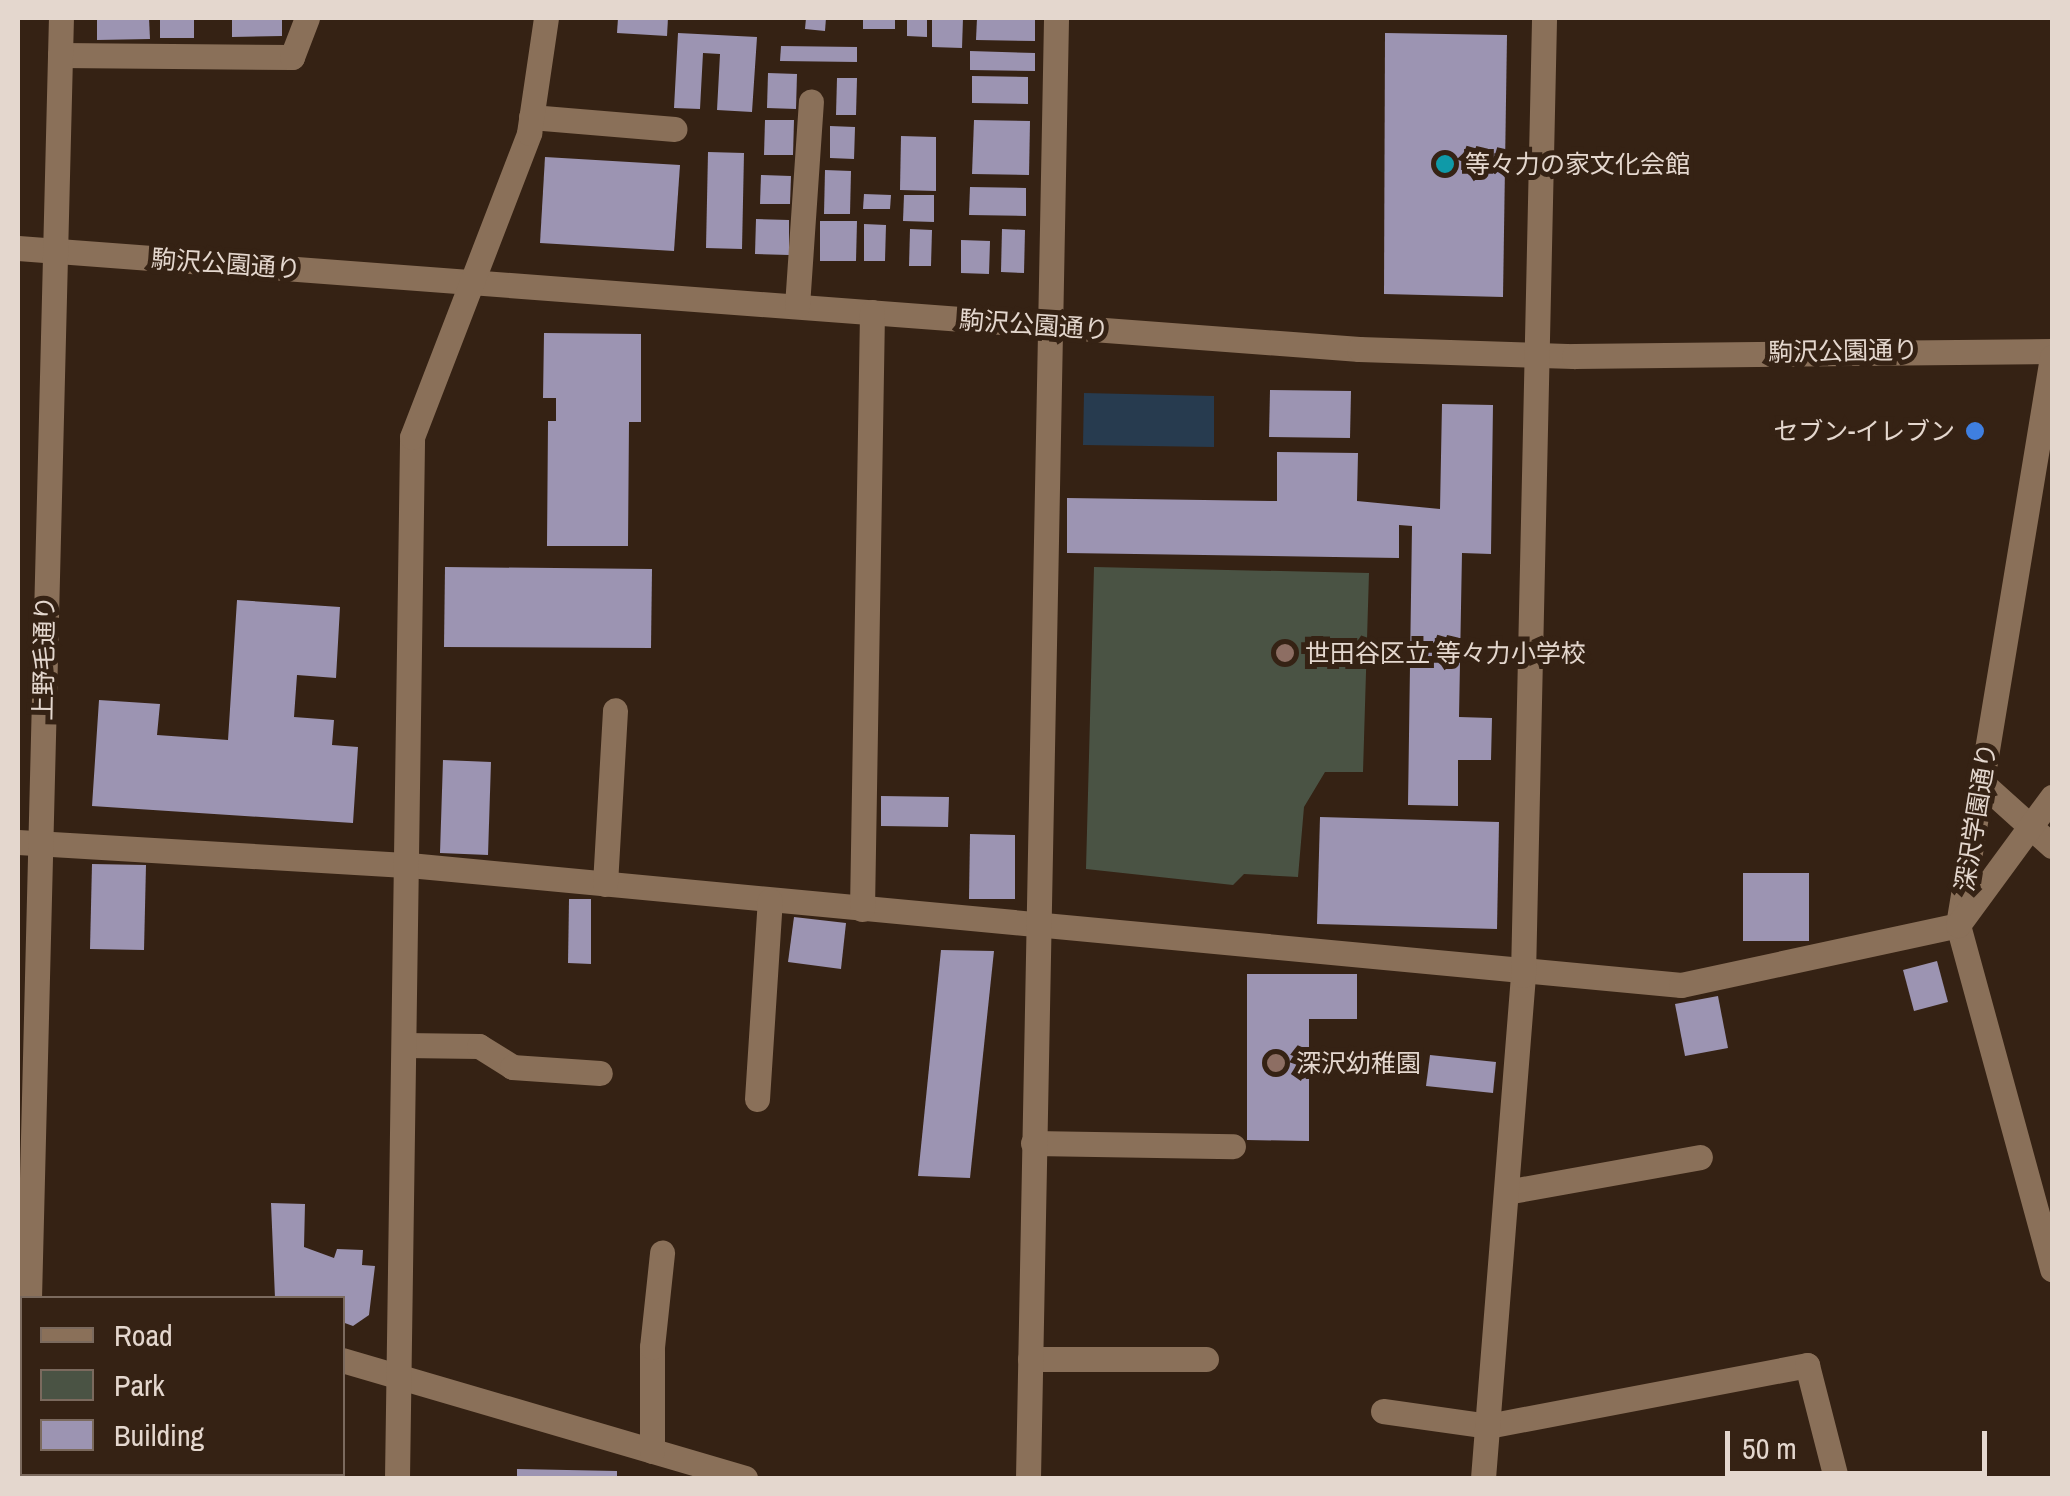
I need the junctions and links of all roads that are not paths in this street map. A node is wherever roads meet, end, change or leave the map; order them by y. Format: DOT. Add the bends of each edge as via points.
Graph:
graph roads {
  1 [pos="61,18"];
  2 [pos="307,18"];
  3 [pos="546,18"];
  4 [pos="1056,18"];
  5 [pos="1544,18"];
  6 [pos="60,55"];
  7 [pos="811,101"];
  8 [pos="531,117"];
  9 [pos="675,129"];
  10 [pos="18,248"];
  11 [pos="54,251"];
  12 [pos="468,282"];
  13 [pos="797,306"];
  14 [pos="872,312"];
  15 [pos="1050,326"];
  16 [pos="1537,354"];
  17 [pos="2052,354"];
  18 [pos="615,710"];
  19 [pos="1982,783"];
  20 [pos="2052,797"];
  21 [pos="2030,828"];
  22 [pos="28,842"];
  23 [pos="2052,846"];
  24 [pos="410,865"];
  25 [pos="605,884"];
  26 [pos="770,900"];
  27 [pos="862,909"];
  28 [pos="1958,925"];
  29 [pos="1037,926"];
  30 [pos="1523,975"];
  31 [pos="404,1045"];
  32 [pos="600,1073"];
  33 [pos="758,1099"];
  34 [pos="1034,1143"];
  35 [pos="1233,1146"];
  36 [pos="1700,1157"];
  37 [pos="1506,1192"];
  38 [pos="662,1254"];
  39 [pos="2052,1269"];
  40 [pos="23,1296"];
  41 [pos="1030,1359"];
  42 [pos="1206,1359"];
  43 [pos="345,1361"];
  44 [pos="400,1377"];
  45 [pos="1383,1412"];
  46 [pos="1488,1426"];
  47 [pos="652,1451"];
  48 [pos="398,1478"];
  49 [pos="746,1478"];
  50 [pos="1028,1478"];
  51 [pos="1483,1478"];
  52 [pos="1836,1478"];
  1 -- 6 [label="street, 上野毛通り"];
  2 -- 6 [label="street" via="292,57"];
  3 -- 8 [label="street"];
  4 -- 15 [label="street"];
  5 -- 16 [label="street"];
  6 -- 11 [label="street, 上野毛通り"];
  7 -- 13 [label="street"];
  8 -- 9 [label="street"];
  8 -- 12 [label="street"];
  10 -- 11 [label="street, 駒沢公園通り"];
  11 -- 12 [label="street, 駒沢公園通り"];
  11 -- 22 [label="street, 上野毛通り"];
  12 -- 13 [label="street, 駒沢公園通り"];
  12 -- 24 [label="street" via="412,438"];
  13 -- 14 [label="street, 駒沢公園通り"];
  14 -- 15 [label="street, 駒沢公園通り"];
  14 -- 27 [label="street"];
  15 -- 16 [label="street, 駒沢公園通り"];
  15 -- 29 [label="street"];
  16 -- 17 [label="street, 駒沢公園通り"];
  16 -- 30 [label="street"];
  17 -- 19 [label="street, 深沢学園通り"];
  18 -- 25 [label="street"];
  19 -- 21 [label="street"];
  19 -- 28 [label="street, 深沢学園通り"];
  20 -- 21 [label="street"];
  21 -- 23 [label="street"];
  21 -- 28 [label="street"];
  22 -- 24 [label="street"];
  22 -- 40 [label="street, 上野毛通り"];
  24 -- 25 [label="street"];
  24 -- 31 [label="street"];
  25 -- 26 [label="street"];
  26 -- 27 [label="street"];
  26 -- 33 [label="street"];
  27 -- 29 [label="street"];
  28 -- 30 [label="street" via="1681,985"];
  28 -- 39 [label="street, 深沢学園通り"];
  29 -- 30 [label="street"];
  29 -- 34 [label="street"];
  30 -- 37 [label="street"];
  31 -- 32 [label="street" via="479,1046 512,1067"];
  31 -- 44 [label="street"];
  34 -- 35 [label="street"];
  34 -- 41 [label="street"];
  36 -- 37 [label="street"];
  37 -- 46 [label="street"];
  38 -- 47 [label="street" via="652,1347"];
  41 -- 42 [label="street"];
  41 -- 50 [label="street"];
  43 -- 44 [label="street"];
  44 -- 47 [label="street"];
  44 -- 48 [label="street"];
  45 -- 46 [label="street"];
  46 -- 51 [label="street"];
  46 -- 52 [label="street" via="1807,1365"];
  47 -- 49 [label="street"];
}
